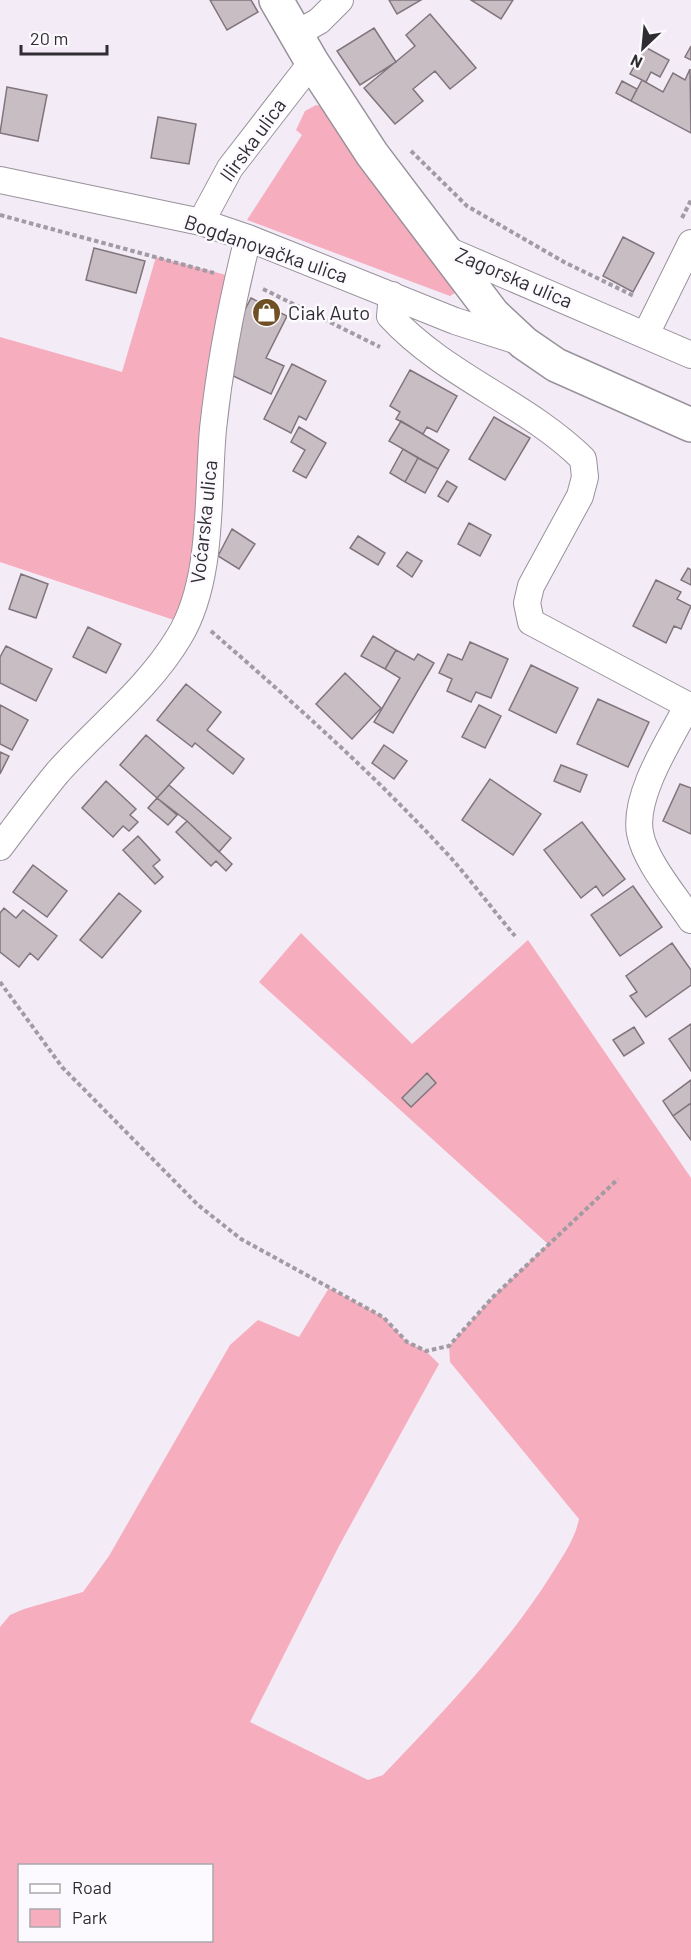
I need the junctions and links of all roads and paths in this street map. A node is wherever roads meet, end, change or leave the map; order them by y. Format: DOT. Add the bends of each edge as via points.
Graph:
graph roads {
  1 [pos="276,0"];
  2 [pos="340,0"];
  3 [pos="296,34"];
  4 [pos="312,62"];
  5 [pos="406,146"];
  6 [pos="0,180"];
  7 [pos="0,215"];
  8 [pos="201,222"];
  9 [pos="248,238"];
  10 [pos="691,243"];
  11 [pos="445,249"];
  12 [pos="238,278"];
  13 [pos="392,295"];
  14 [pos="659,308"];
  15 [pos="646,334"];
  16 [pos="524,343"];
  17 [pos="387,350"];
  18 [pos="691,355"];
  19 [pos="691,425"];
  20 [pos="190,615"];
  21 [pos="690,706"];
  22 [pos="0,847"];
  23 [pos="691,920"];
  24 [pos="515,936"];
  25 [pos="0,982"];
  26 [pos="618,1179"];
  1 -- 3 [label="main road, Zagorska ulica"];
  2 -- 3 [label="street" via="319,21"];
  3 -- 4 [label="main road, Zagorska ulica"];
  4 -- 8 [label="street, Ilirska ulica" via="230,168"];
  4 -- 11 [label="main road, Zagorska ulica" via="372,154"];
  5 -- 14 [label="path" via="466,206 564,262"];
  6 -- 8 [label="street, Bogdanovačka ulica"];
  7 -- 12 [label="path"];
  8 -- 9 [label="street, Bogdanovačka ulica"];
  9 -- 12 [label="street, Voćarska ulica"];
  9 -- 13 [label="street, Bogdanovačka ulica"];
  10 -- 14 [label="street"];
  11 -- 15 [label="street, Zagorska ulica"];
  11 -- 16 [label="main road" via="493,314"];
  12 -- 17 [label="path"];
  12 -- 20 [label="street, Voćarska ulica" via="222,350 207,530"];
  13 -- 16 [label="street, Bogdanovačka ulica"];
  13 -- 21 [label="street" via="390,316 407,334 473,383 564,440 583,459 585,477 580,496 531,586 527,603 531,622"];
  14 -- 15 [label="street"];
  15 -- 18 [label="street, Zagorska ulica"];
  16 -- 19 [label="main road" via="556,365"];
  20 -- 22 [label="street, Voćarska ulica" via="163,659 58,772"];
  20 -- 24 [label="path" via="368,774 452,859"];
  21 -- 23 [label="street" via="656,766 638,814 640,835 650,858"];
  25 -- 26 [label="path" via="62,1067 198,1205 241,1239 383,1317 407,1342 426,1351 449,1346 493,1297"];
}
